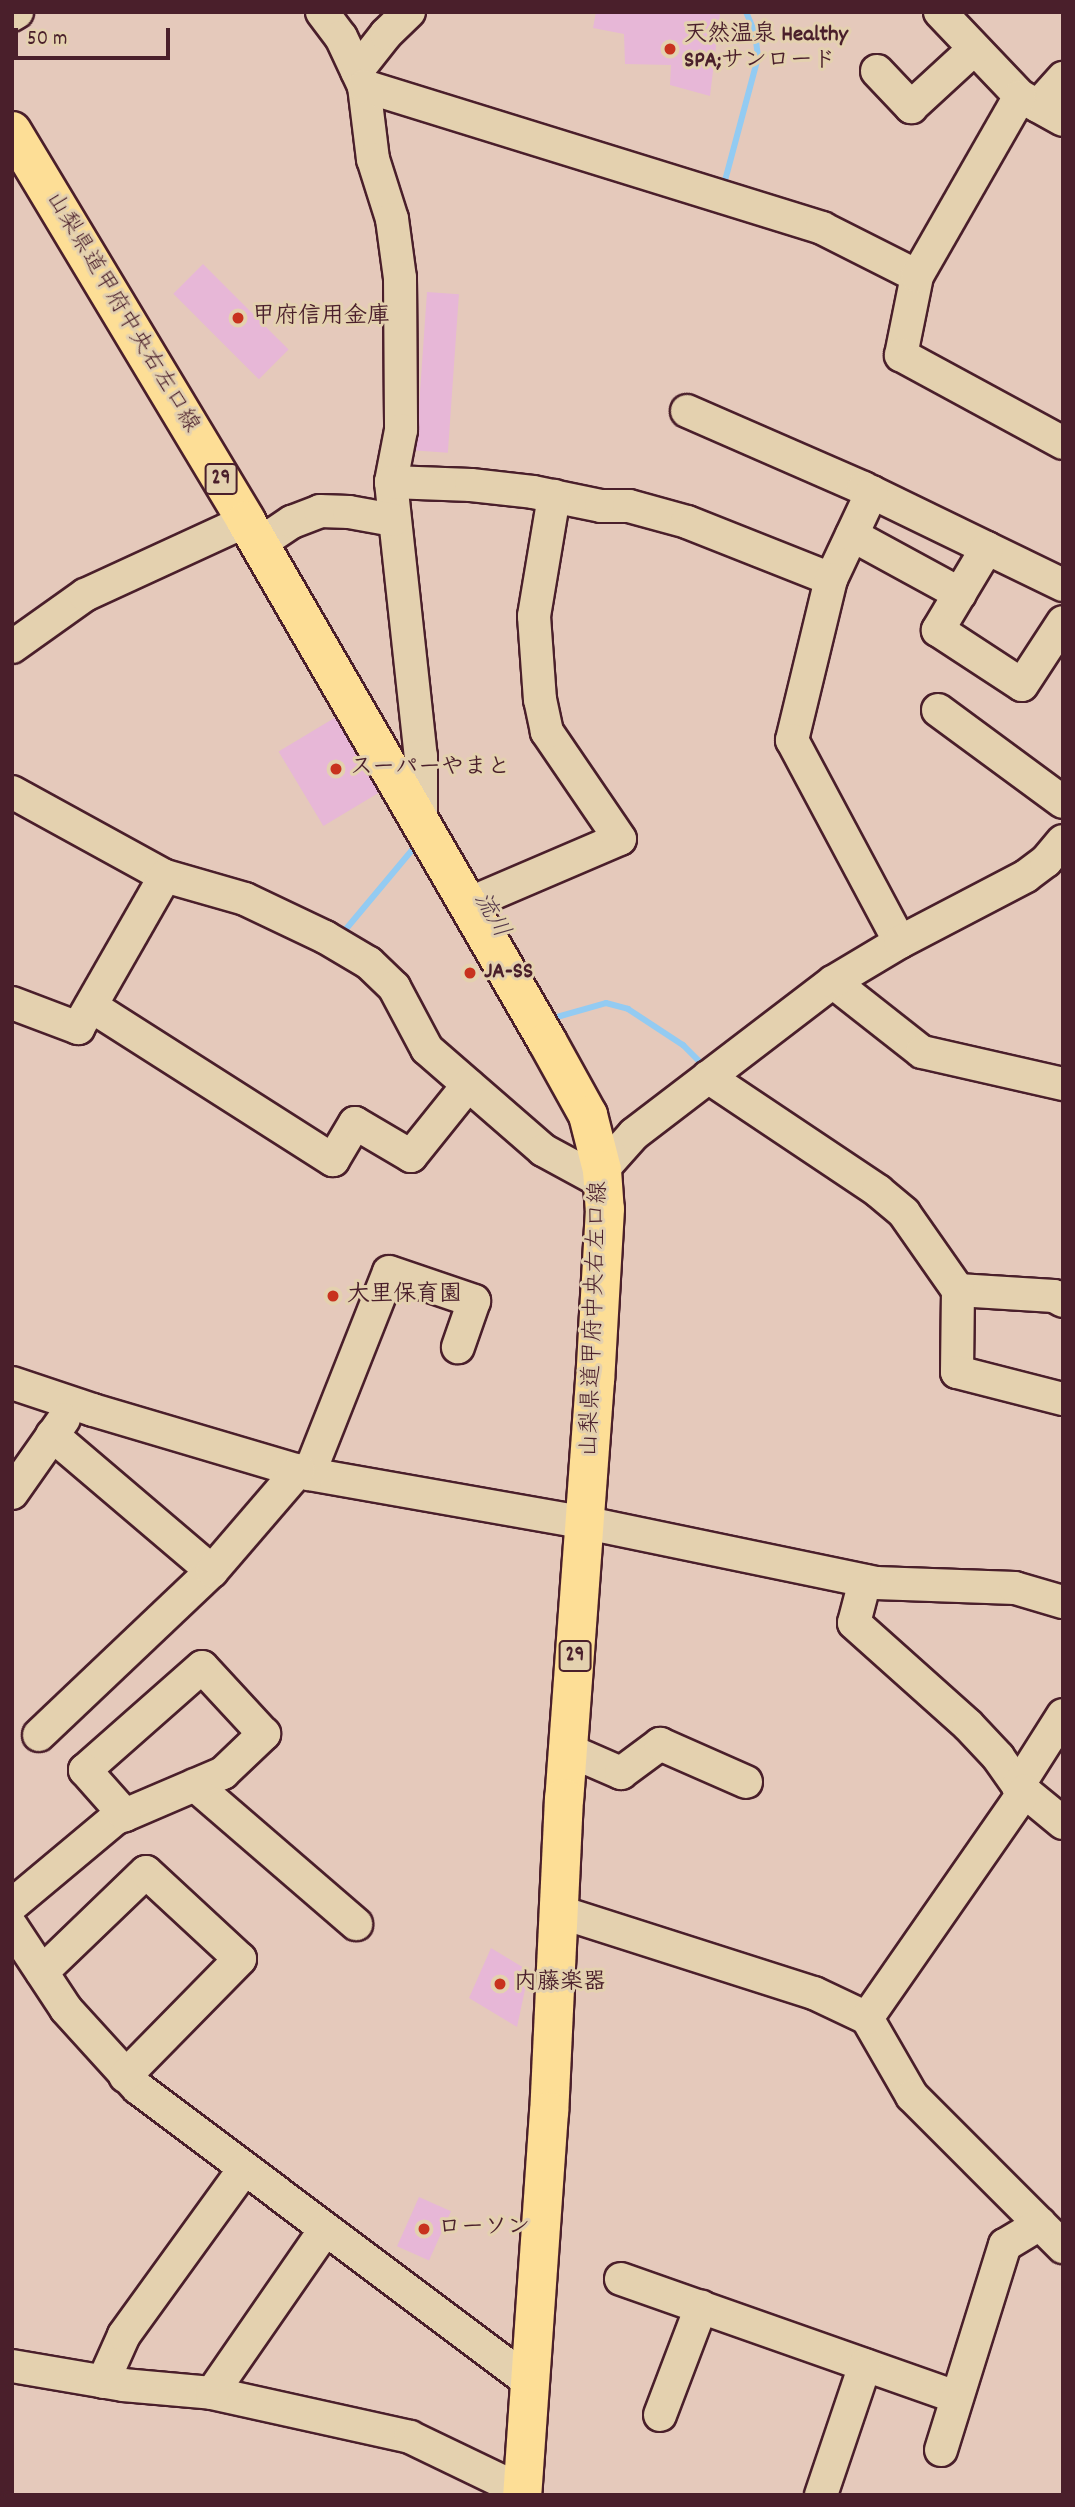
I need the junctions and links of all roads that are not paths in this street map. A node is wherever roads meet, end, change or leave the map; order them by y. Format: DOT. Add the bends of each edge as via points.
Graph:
graph roads {
  1 [pos="17,12"];
  2 [pos="323,12"];
  3 [pos="409,12"];
  4 [pos="940,12"];
  5 [pos="12,15"];
  6 [pos="974,48"];
  7 [pos="877,71"];
  8 [pos="361,78"];
  9 [pos="1063,78"];
  10 [pos="1040,107"];
  11 [pos="12,131"];
  12 [pos="917,276"];
  13 [pos="687,411"];
  14 [pos="1063,443"];
  15 [pos="391,482"];
  16 [pos="872,492"];
  17 [pos="554,496"];
  18 [pos="393,520"];
  19 [pos="253,532"];
  20 [pos="852,535"];
  21 [pos="987,548"];
  22 [pos="831,579"];
  23 [pos="1063,585"];
  24 [pos="960,594"];
  25 [pos="1063,622"];
  26 [pos="12,647"];
  27 [pos="938,710"];
  28 [pos="12,792"];
  29 [pos="1063,802"];
  30 [pos="429,836"];
  31 [pos="1063,841"];
  32 [pos="165,876"];
  33 [pos="477,900"];
  34 [pos="900,942"];
  35 [pos="833,982"];
  36 [pos="12,1003"];
  37 [pos="91,1006"];
  38 [pos="708,1077"];
  39 [pos="1063,1084"];
  40 [pos="468,1085"];
  41 [pos="603,1176"];
  42 [pos="958,1290"];
  43 [pos="1063,1301"];
  44 [pos="458,1347"];
  45 [pos="12,1383"];
  46 [pos="1063,1399"];
  47 [pos="74,1404"];
  48 [pos="52,1436"];
  49 [pos="304,1472"];
  50 [pos="12,1493"];
  51 [pos="587,1524"];
  52 [pos="212,1571"];
  53 [pos="865,1581"];
  54 [pos="1063,1602"];
  55 [pos="1063,1715"];
  56 [pos="38,1735"];
  57 [pos="568,1750"];
  58 [pos="747,1782"];
  59 [pos="195,1785"];
  60 [pos="1022,1788"];
  61 [pos="125,1815"];
  62 [pos="1063,1823"];
  63 [pos="12,1905"];
  64 [pos="560,1912"];
  65 [pos="356,1924"];
  66 [pos="12,1927"];
  67 [pos="42,1972"];
  68 [pos="867,2018"];
  69 [pos="125,2076"];
  70 [pos="244,2169"];
  71 [pos="1040,2224"];
  72 [pos="325,2230"];
  73 [pos="1063,2247"];
  74 [pos="621,2279"];
  75 [pos="701,2307"];
  76 [pos="12,2365"];
  77 [pos="865,2365"];
  78 [pos="103,2382"];
  79 [pos="530,2382"];
  80 [pos="212,2393"];
  81 [pos="957,2397"];
  82 [pos="660,2415"];
  83 [pos="941,2450"];
  84 [pos="522,2493"];
  85 [pos="821,2495"];
  1 -- 5 [label="street"];
  2 -- 8 [label="street"];
  3 -- 8 [label="street" via="386,34"];
  4 -- 6 [label="street"];
  6 -- 7 [label="street" via="911,107"];
  6 -- 10 [label="street"];
  8 -- 12 [label="street" via="822,229"];
  8 -- 15 [label="street" via="373,159 391,219 400,278 401,430"];
  9 -- 10 [label="street"];
  10 -- 12 [label="street"];
  11 -- 19 [label="main road, 山梨県道甲府中央右左口線 / 29"];
  12 -- 14 [label="street" via="901,355"];
  13 -- 16 [label="street"];
  15 -- 17 [label="street" via="471,485"];
  15 -- 18 [label="street"];
  16 -- 20 [label="street"];
  16 -- 21 [label="street"];
  17 -- 22 [label="street" via="601,506 629,506 687,522"];
  17 -- 33 [label="street" via="534,615 540,700 547,732 620,839"];
  18 -- 19 [label="street" via="320,511"];
  18 -- 30 [label="street"];
  19 -- 26 [label="street" via="85,595"];
  19 -- 30 [label="main road, 山梨県道甲府中央右左口線 / 29"];
  20 -- 22 [label="street"];
  20 -- 24 [label="street"];
  21 -- 23 [label="street"];
  21 -- 24 [label="street"];
  22 -- 34 [label="street" via="792,740"];
  24 -- 25 [label="street" via="938,630 1022,685"];
  27 -- 29 [label="street"];
  28 -- 32 [label="street"];
  30 -- 33 [label="main road, 山梨県道甲府中央右左口線 / 29"];
  31 -- 34 [label="street" via="1026,876"];
  32 -- 37 [label="street"];
  32 -- 40 [label="street" via="246,899 369,963 394,987 427,1049"];
  33 -- 41 [label="main road, 山梨県道甲府中央右左口線 / 29" via="588,1115"];
  34 -- 35 [label="street"];
  35 -- 38 [label="street"];
  35 -- 39 [label="street" via="922,1052"];
  36 -- 37 [label="street" via="78,1028"];
  37 -- 40 [label="street" via="333,1160 355,1123 411,1156"];
  38 -- 41 [label="street" via="634,1134"];
  38 -- 42 [label="street" via="904,1213"];
  40 -- 41 [label="street" via="542,1150"];
  41 -- 51 [label="main road, 山梨県道甲府中央右左口線 / 29"];
  42 -- 43 [label="street" via="1054,1296"];
  42 -- 46 [label="street" via="957,1371"];
  44 -- 49 [label="street" via="474,1301 389,1272"];
  45 -- 47 [label="street"];
  47 -- 48 [label="street"];
  47 -- 49 [label="street"];
  48 -- 50 [label="street"];
  48 -- 52 [label="street"];
  49 -- 51 [label="street"];
  49 -- 52 [label="street"];
  51 -- 53 [label="street"];
  51 -- 57 [label="main road, 山梨県道甲府中央右左口線 / 29"];
  52 -- 56 [label="street"];
  53 -- 54 [label="street" via="1015,1588"];
  53 -- 60 [label="street" via="854,1623 968,1725"];
  55 -- 60 [label="street"];
  57 -- 58 [label="street" via="621,1773 660,1744"];
  57 -- 64 [label="main road, 山梨県道甲府中央右左口線 / 29"];
  59 -- 61 [label="street"];
  59 -- 61 [label="street" via="223,1773 264,1734 201,1667 85,1770"];
  59 -- 65 [label="street"];
  60 -- 62 [label="street"];
  60 -- 68 [label="street"];
  61 -- 63 [label="street"];
  64 -- 68 [label="street" via="814,1993"];
  64 -- 79 [label="main road, 山梨県道甲府中央右左口線 / 29"];
  66 -- 67 [label="street"];
  67 -- 69 [label="street" via="66,2009"];
  67 -- 69 [label="street" via="146,1872 240,1959"];
  68 -- 71 [label="street" via="912,2096"];
  69 -- 70 [label="street"];
  70 -- 72 [label="street"];
  70 -- 78 [label="street" via="124,2335"];
  71 -- 73 [label="street"];
  71 -- 81 [label="street" via="1005,2245"];
  72 -- 79 [label="street"];
  72 -- 80 [label="street"];
  74 -- 75 [label="street"];
  75 -- 77 [label="street"];
  75 -- 82 [label="street"];
  76 -- 78 [label="street"];
  77 -- 81 [label="street"];
  77 -- 85 [label="street"];
  78 -- 80 [label="street"];
  79 -- 84 [label="main road, 山梨県道甲府中央右左口線 / 29"];
  80 -- 84 [label="street" via="410,2437"];
  81 -- 83 [label="street"];
}
